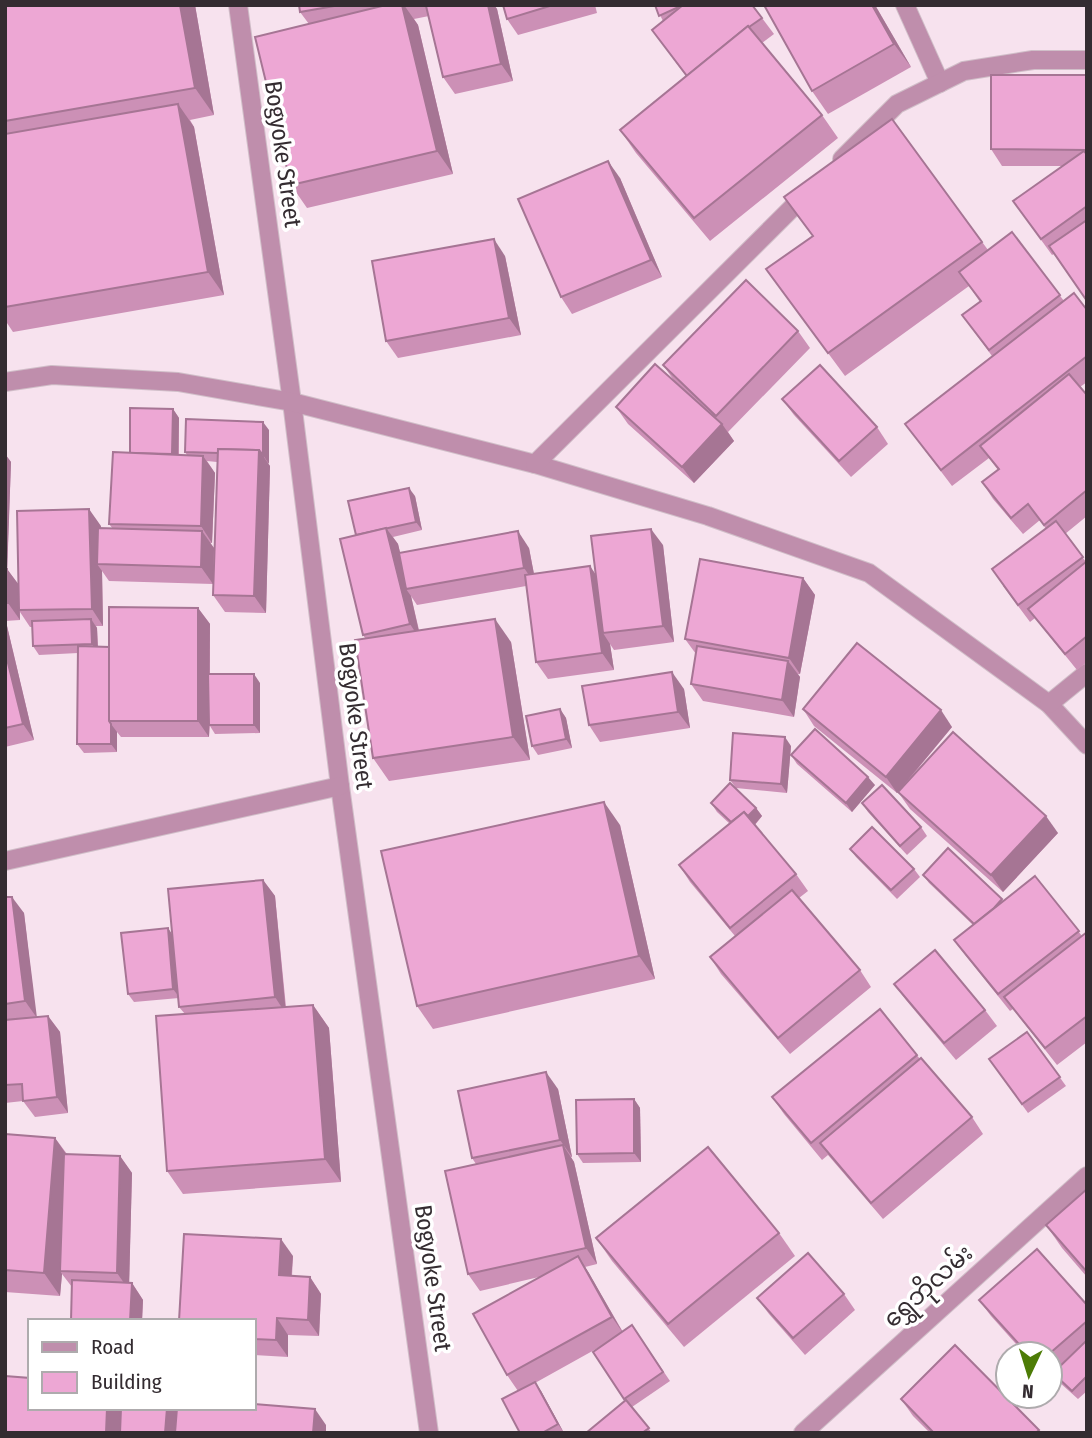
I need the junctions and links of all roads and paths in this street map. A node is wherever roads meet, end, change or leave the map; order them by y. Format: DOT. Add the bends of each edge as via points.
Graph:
graph roads {
  1 [pos="238,5"];
  2 [pos="905,5"];
  3 [pos="1087,60"];
  4 [pos="940,83"];
  5 [pos="5,382"];
  6 [pos="292,402"];
  7 [pos="535,464"];
  8 [pos="1087,673"];
  9 [pos="1049,704"];
  10 [pos="1087,745"];
  11 [pos="340,786"];
  12 [pos="5,861"];
  13 [pos="1087,1177"];
  14 [pos="429,1433"];
  15 [pos="803,1433"];
  1 -- 6 [label="street, Bogyoke Street"];
  2 -- 4 [label="street"];
  3 -- 4 [label="street" via="1033,60 964,71"];
  4 -- 7 [label="street" via="897,104"];
  5 -- 6 [label="street" via="52,375 178,382"];
  6 -- 7 [label="street"];
  6 -- 11 [label="street, Bogyoke Street"];
  7 -- 9 [label="street" via="708,516 869,573"];
  8 -- 9 [label="street"];
  9 -- 10 [label="street"];
  11 -- 12 [label="street"];
  11 -- 14 [label="street, Bogyoke Street"];
  13 -- 15 [label="street, ရွှေဘိုလမ်း"];
}
